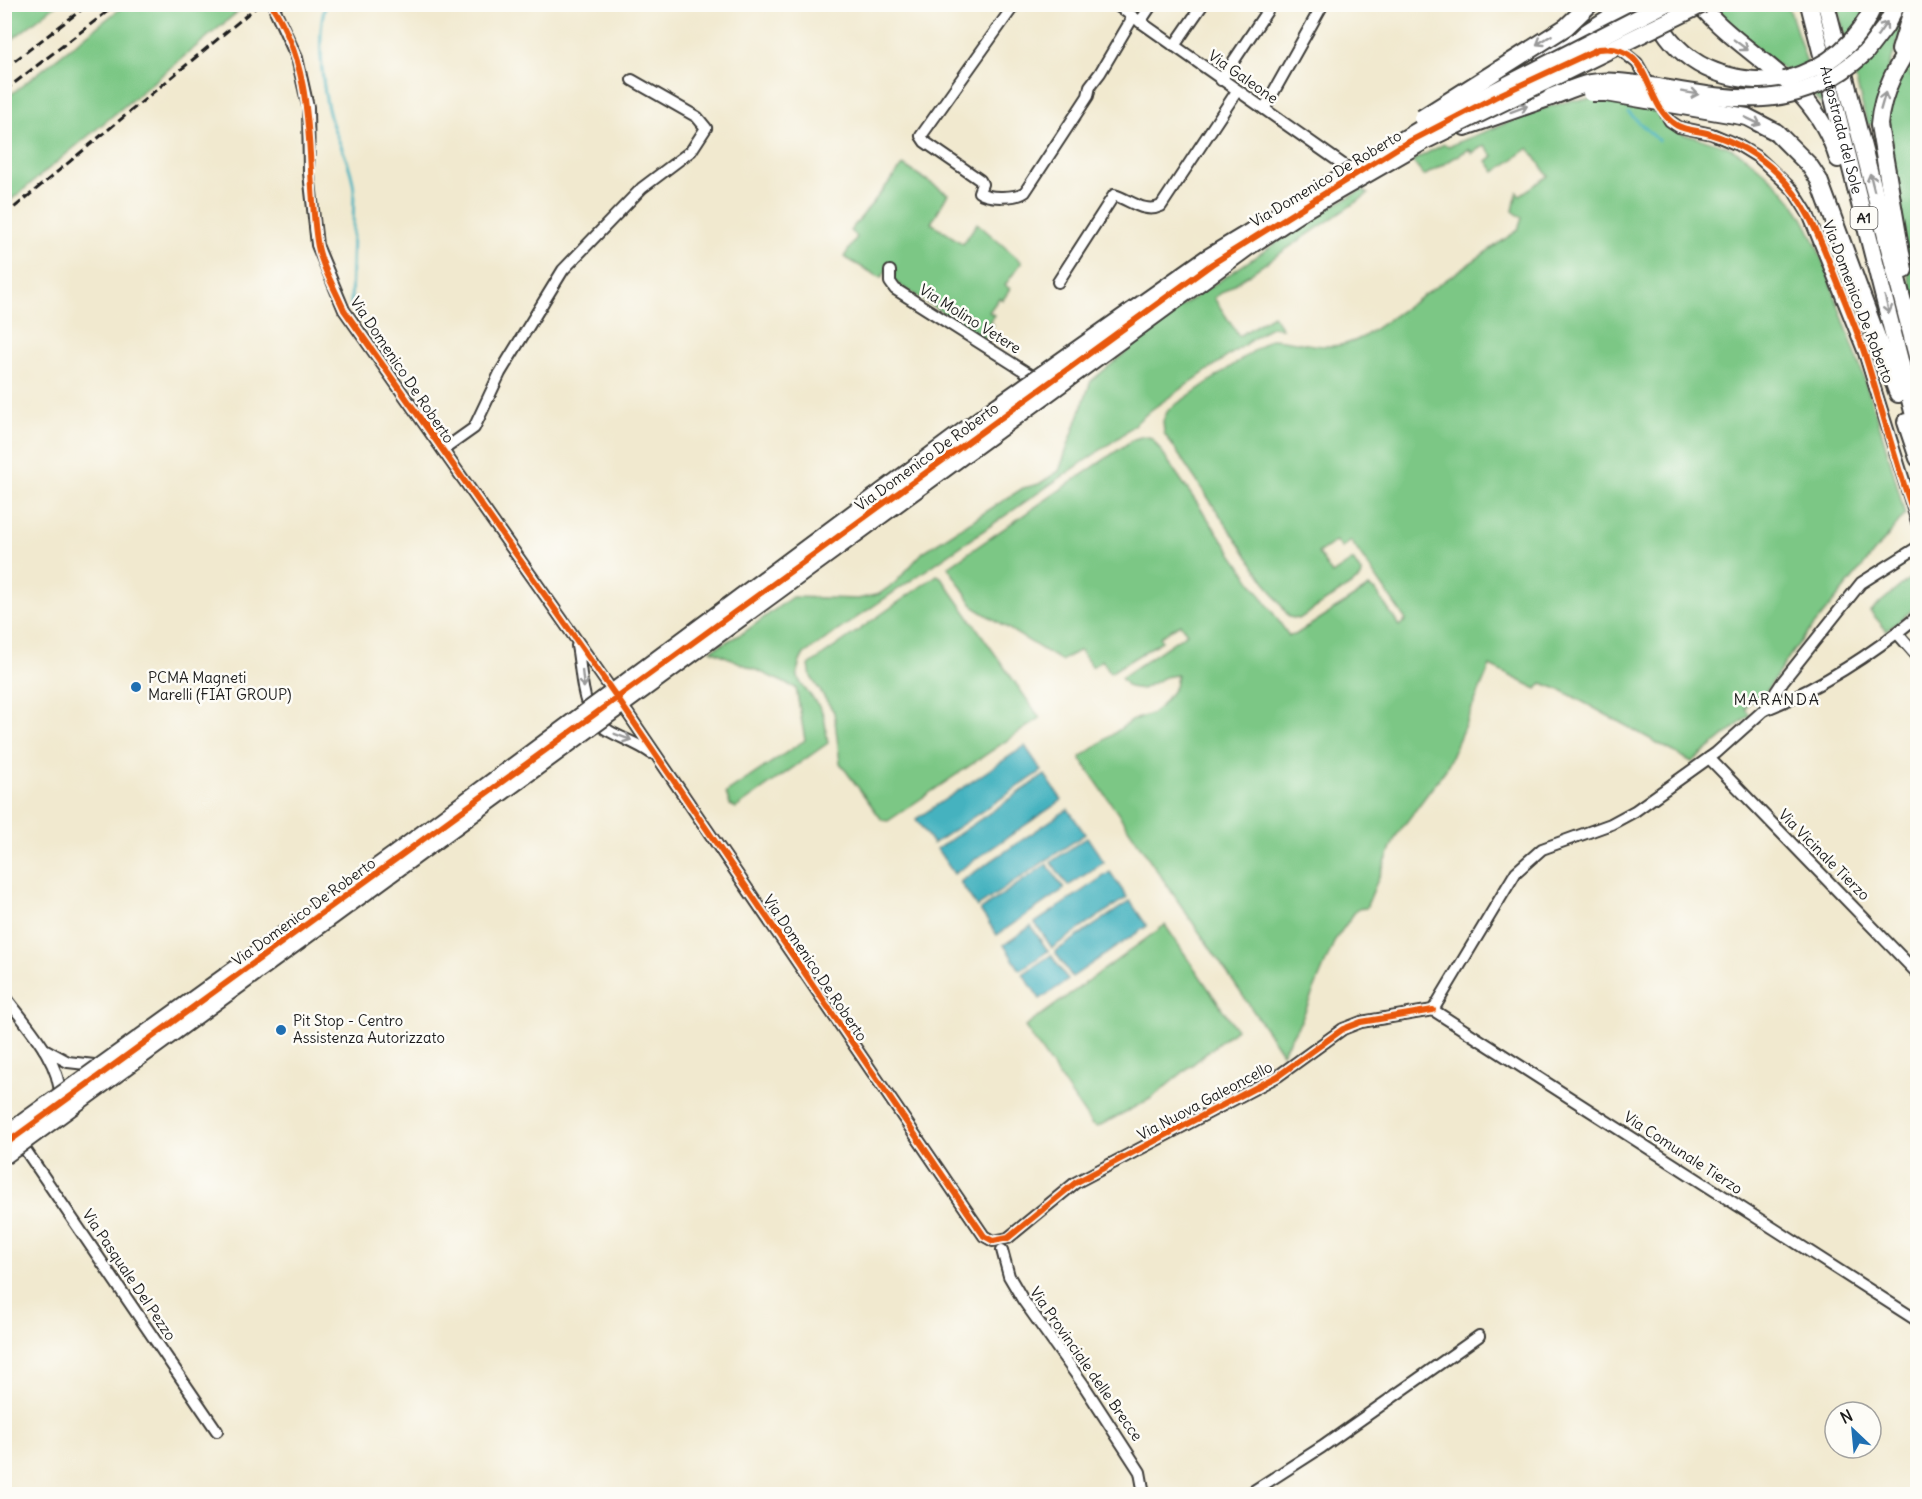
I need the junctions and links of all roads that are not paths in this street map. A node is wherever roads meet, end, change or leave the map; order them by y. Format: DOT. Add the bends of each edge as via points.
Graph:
graph roads {
  1 [pos="1015,4"];
  2 [pos="1115,4"];
  3 [pos="1152,4"];
  4 [pos="1203,4"];
  5 [pos="1258,4"];
  6 [pos="1323,4"];
  7 [pos="1590,4"];
  8 [pos="1631,4"];
  9 [pos="1650,4"];
  10 [pos="1665,4"];
  11 [pos="1701,4"];
  12 [pos="1809,4"];
  13 [pos="1826,4"];
  14 [pos="1874,4"];
  15 [pos="1897,4"];
  16 [pos="1914,4"];
  17 [pos="275,10"];
  18 [pos="1137,20"];
  19 [pos="1917,34"];
  20 [pos="1174,46"];
  21 [pos="1895,68"];
  22 [pos="632,80"];
  23 [pos="1221,80"];
  24 [pos="1510,82"];
  25 [pos="1237,91"];
  26 [pos="1551,97"];
  27 [pos="1264,109"];
  28 [pos="1424,141"];
  29 [pos="1355,173"];
  30 [pos="1332,180"];
  31 [pos="890,271"];
  32 [pos="1058,282"];
  33 [pos="1881,282"];
  34 [pos="1917,345"];
  35 [pos="1917,360"];
  36 [pos="1046,384"];
  37 [pos="1917,431"];
  38 [pos="443,450"];
  39 [pos="1917,458"];
  40 [pos="1917,525"];
  41 [pos="1917,547"];
  42 [pos="1917,616"];
  43 [pos="1897,633"];
  44 [pos="576,639"];
  45 [pos="1917,657"];
  46 [pos="618,699"];
  47 [pos="1764,710"];
  48 [pos="592,717"];
  49 [pos="656,756"];
  50 [pos="1708,758"];
  51 [pos="1917,974"];
  52 [pos="4,994"];
  53 [pos="1433,1010"];
  54 [pos="41,1047"];
  55 [pos="112,1066"];
  56 [pos="60,1104"];
  57 [pos="10,1136"];
  58 [pos="4,1144"];
  59 [pos="4,1156"];
  60 [pos="1000,1246"];
  61 [pos="1917,1321"];
  62 [pos="1479,1336"];
  63 [pos="217,1431"];
  64 [pos="1144,1494"];
  65 [pos="1249,1494"];
  1 -- 18 [label="street" via="921,136 982,183 980,192 988,197 1019,196 1025,192 1088,96 1090,86"];
  2 -- 18 [label="street, Via Galeone"];
  3 -- 18 [label="street"];
  4 -- 20 [label="street"];
  5 -- 23 [label="street" via="1267,11"];
  6 -- 27 [label="street"];
  7 -- 30 [label="highway, one-way, bridge" via="1566,27 1454,96"];
  8 -- 24 [label="highway, bridge"];
  9 -- 14 [label="highway, bridge" via="1665,34 1681,51 1716,73 1741,80 1785,80 1811,71 1832,59 1860,31"];
  10 -- 24 [label="highway, bridge"];
  11 -- 28 [label="highway, bridge"];
  11 -- 33 [label="highway, one-way" via="1724,31 1789,81 1823,121"];
  12 -- 33 [label="highway, Autostrada del Sole / A1"];
  35 -- 13 [label="highway, Autostrada del Sole / A1, one-way"];
  26 -- 15 [label="highway, one-way, bridge" via="1591,83 1625,82 1732,100 1783,97 1815,87 1865,53"];
  16 -- 21 [label="highway"];
  17 -- 38 [label="street, Via Domenico De Roberto" via="297,58 308,107 309,173 317,245 344,310"];
  18 -- 20 [label="street, Via Galeone"];
  19 -- 21 [label="highway"];
  20 -- 23 [label="street, Via Galeone"];
  34 -- 21 [label="highway, one-way" via="1879,125 1881,103"];
  22 -- 38 [label="street" via="697,117 706,128 691,151 642,188 563,270 500,373 474,428"];
  23 -- 25 [label="street, Via Galeone"];
  24 -- 30 [label="highway, bridge"];
  25 -- 27 [label="street, Via Galeone"];
  25 -- 32 [label="street" via="1161,206 1144,209 1114,195"];
  28 -- 26 [label="highway, one-way, bridge"];
  26 -- 39 [label="highway, one-way, bridge" via="1606,93 1747,117 1776,132 1819,180 1892,375"];
  27 -- 29 [label="street, Via Galeone"];
  28 -- 59 [label="highway, bridge" via="1248,247"];
  29 -- 36 [label="street, Via Domenico De Roberto" via="1212,264"];
  29 -- 40 [label="street, Via Domenico De Roberto" via="1495,97 1598,49 1612,47 1622,51 1649,79 1670,121 1680,128 1712,134 1759,158 1793,190 1808,214 1864,353"];
  30 -- 57 [label="highway, bridge" via="1207,258 996,407"];
  31 -- 36 [label="street, Via Molino Vetere" via="895,289"];
  33 -- 37 [label="highway, Autostrada del Sole / A1, one-way"];
  36 -- 46 [label="street, Via Domenico De Roberto"];
  38 -- 44 [label="street, Via Domenico De Roberto"];
  41 -- 47 [label="street" via="1861,583"];
  42 -- 43 [label="street"];
  43 -- 45 [label="street"];
  43 -- 47 [label="street" via="1824,682"];
  44 -- 46 [label="street, Via Domenico De Roberto"];
  44 -- 48 [label="street, Via Domenico De Roberto, one-way" via="585,699"];
  46 -- 48 [label="street, Via Domenico De Roberto"];
  46 -- 49 [label="street, Via Domenico De Roberto"];
  47 -- 50 [label="street"];
  48 -- 49 [label="street, Via Domenico De Roberto, one-way" via="610,732 632,740"];
  48 -- 55 [label="street, Via Domenico De Roberto"];
  49 -- 60 [label="street, Via Domenico De Roberto" via="982,1234"];
  50 -- 51 [label="street, Via Vicinale Tierzo"];
  50 -- 53 [label="street" via="1635,811 1542,849 1528,859 1516,872"];
  52 -- 54 [label="street"];
  53 -- 60 [label="street, Via Nuova Galeoncello" via="1343,1029 1278,1076 1075,1183"];
  53 -- 61 [label="street, Via Comunale Tierzo"];
  54 -- 55 [label="street" via="68,1062"];
  54 -- 56 [label="street" via="60,1086"];
  55 -- 56 [label="street, Via Domenico De Roberto"];
  56 -- 57 [label="street, Via Domenico De Roberto"];
  57 -- 58 [label="street, Via Domenico De Roberto"];
  57 -- 63 [label="street, Via Pasquale Del Pezzo"];
  60 -- 64 [label="street, Via Provinciale delle Brecce" via="1009,1276 1023,1300 1140,1472"];
  62 -- 65 [label="street"];
}
